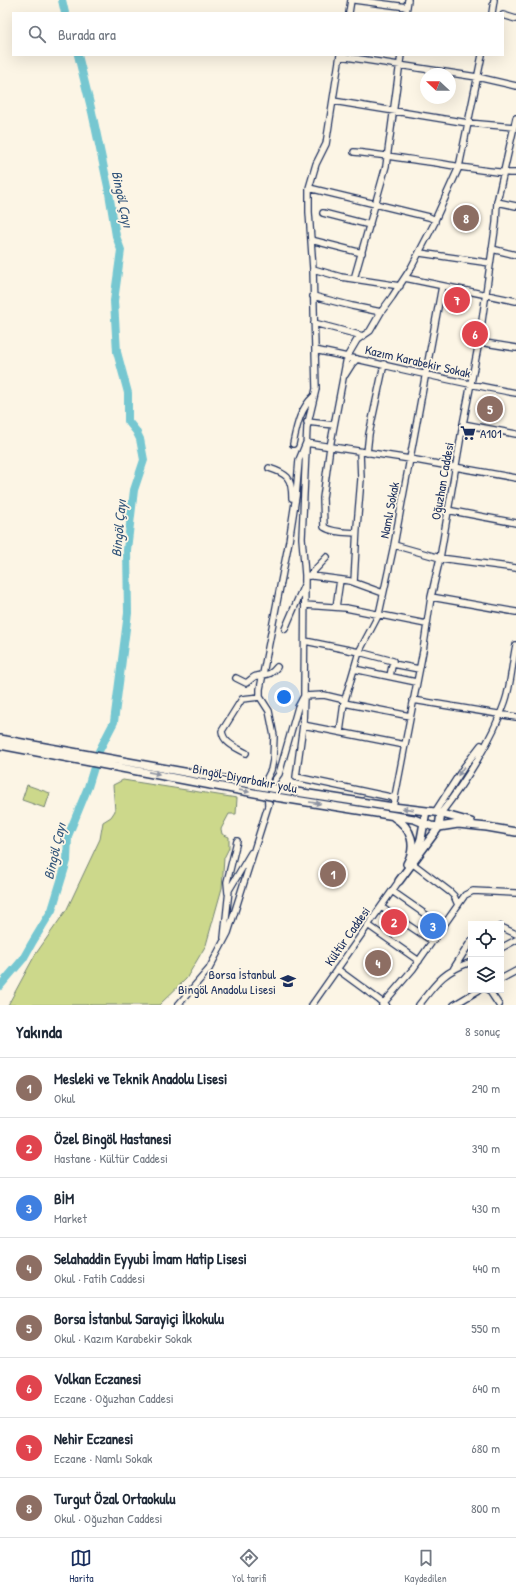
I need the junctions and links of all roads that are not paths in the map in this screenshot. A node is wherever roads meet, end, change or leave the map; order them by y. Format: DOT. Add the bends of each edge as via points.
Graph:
graph roads {
  1 [pos="352,0"];
  2 [pos="408,0"];
  3 [pos="494,0"];
  4 [pos="406,10"];
  5 [pos="349,12"];
  6 [pos="493,12"];
  7 [pos="504,15"];
  8 [pos="516,19"];
  9 [pos="340,56"];
  10 [pos="346,56"];
  11 [pos="401,56"];
  12 [pos="482,56"];
  13 [pos="399,65"];
  14 [pos="477,77"];
  15 [pos="516,86"];
  16 [pos="333,100"];
  17 [pos="394,110"];
  18 [pos="516,118"];
  19 [pos="468,123"];
  20 [pos="514,127"];
  21 [pos="354,152"];
  22 [pos="388,156"];
  23 [pos="459,167"];
  24 [pos="516,172"];
  25 [pos="505,173"];
  26 [pos="309,188"];
  27 [pos="497,202"];
  28 [pos="376,203"];
  29 [pos="516,206"];
  30 [pos="323,213"];
  31 [pos="434,220"];
  32 [pos="370,225"];
  33 [pos="311,240"];
  34 [pos="492,249"];
  35 [pos="362,253"];
  36 [pos="420,253"];
  37 [pos="516,255"];
  38 [pos="490,264"];
  39 [pos="313,269"];
  40 [pos="405,278"];
  41 [pos="354,279"];
  42 [pos="400,286"];
  43 [pos="442,286"];
  44 [pos="313,296"];
  45 [pos="485,296"];
  46 [pos="516,301"];
  47 [pos="381,312"];
  48 [pos="314,324"];
  49 [pos="363,336"];
  50 [pos="479,342"];
  51 [pos="516,348"];
  52 [pos="315,350"];
  53 [pos="347,357"];
  54 [pos="357,359"];
  55 [pos="384,364"];
  56 [pos="426,376"];
  57 [pos="344,377"];
  58 [pos="470,385"];
  59 [pos="516,393"];
  60 [pos="315,395"];
  61 [pos="307,422"];
  62 [pos="463,424"];
  63 [pos="334,425"];
  64 [pos="516,434"];
  65 [pos="306,443"];
  66 [pos="293,444"];
  67 [pos="330,447"];
  68 [pos="360,452"];
  69 [pos="367,453"];
  70 [pos="410,459"];
  71 [pos="455,467"];
  72 [pos="269,468"];
  73 [pos="516,478"];
  74 [pos="447,510"];
  75 [pos="293,514"];
  76 [pos="516,523"];
  77 [pos="356,534"];
  78 [pos="394,545"];
  79 [pos="327,557"];
  80 [pos="440,558"];
  81 [pos="516,568"];
  82 [pos="307,576"];
  83 [pos="340,580"];
  84 [pos="354,582"];
  85 [pos="305,584"];
  86 [pos="383,593"];
  87 [pos="431,598"];
  88 [pos="305,605"];
  89 [pos="336,607"];
  90 [pos="516,612"];
  91 [pos="379,614"];
  92 [pos="426,624"];
  93 [pos="285,629"];
  94 [pos="305,641"];
  95 [pos="516,645"];
  96 [pos="359,652"];
  97 [pos="393,664"];
  98 [pos="277,667"];
  99 [pos="354,669"];
  100 [pos="419,670"];
  101 [pos="513,675"];
  102 [pos="263,676"];
  103 [pos="390,676"];
  104 [pos="236,678"];
  105 [pos="416,682"];
  106 [pos="304,696"];
  107 [pos="260,697"];
  108 [pos="413,700"];
  109 [pos="345,701"];
  110 [pos="500,714"];
  111 [pos="410,716"];
  112 [pos="516,718"];
  113 [pos="303,725"];
  114 [pos="340,732"];
  115 [pos="0,739"];
  116 [pos="0,745"];
  117 [pos="404,745"];
  118 [pos="246,753"];
  119 [pos="82,756"];
  120 [pos="277,793"];
  121 [pos="395,798"];
  122 [pos="268,806"];
  123 [pos="393,807"];
  124 [pos="426,811"];
  125 [pos="438,813"];
  126 [pos="390,815"];
  127 [pos="423,822"];
  128 [pos="439,827"];
  129 [pos="487,827"];
  130 [pos="516,832"];
  131 [pos="237,841"];
  132 [pos="255,848"];
  133 [pos="412,863"];
  134 [pos="399,880"];
  135 [pos="392,891"];
  136 [pos="516,893"];
  137 [pos="228,894"];
  138 [pos="458,905"];
  139 [pos="381,907"];
  140 [pos="368,925"];
  141 [pos="442,926"];
  142 [pos="504,928"];
  143 [pos="516,934"];
  144 [pos="516,940"];
  145 [pos="432,942"];
  146 [pos="223,944"];
  147 [pos="468,946"];
  148 [pos="504,946"];
  149 [pos="419,961"];
  150 [pos="468,963"];
  151 [pos="454,968"];
  152 [pos="337,969"];
  153 [pos="516,971"];
  154 [pos="504,977"];
  155 [pos="474,993"];
  156 [pos="491,993"];
  157 [pos="384,1004"];
  158 [pos="178,1005"];
  159 [pos="312,1005"];
  160 [pos="420,1005"];
  161 [pos="454,1005"];
  162 [pos="499,1005"];
  1 -- 4 [label="street"];
  1 -- 5 [label="street"];
  2 -- 4 [label="street"];
  3 -- 6 [label="street"];
  7 -- 8 [label="street"];
  9 -- 16 [label="street"];
  10 -- 13 [label="street"];
  11 -- 13 [label="street"];
  12 -- 14 [label="street"];
  13 -- 14 [label="street"];
  13 -- 17 [label="street"];
  14 -- 15 [label="street"];
  14 -- 19 [label="street"];
  16 -- 17 [label="street"];
  16 -- 26 [label="street" via="326,144 316,164"];
  17 -- 19 [label="street"];
  17 -- 22 [label="street"];
  18 -- 20 [label="street, Oğuzhan Caddesi"];
  19 -- 20 [label="street"];
  19 -- 23 [label="street"];
  20 -- 25 [label="street, Oğuzhan Caddesi"];
  21 -- 22 [label="street"];
  22 -- 23 [label="street"];
  22 -- 28 [label="street"];
  23 -- 25 [label="street"];
  23 -- 31 [label="street"];
  24 -- 25 [label="street"];
  25 -- 27 [label="street, Oğuzhan Caddesi"];
  26 -- 28 [label="street"];
  26 -- 33 [label="street"];
  27 -- 29 [label="street"];
  27 -- 34 [label="street, Oğuzhan Caddesi"];
  28 -- 31 [label="street"];
  28 -- 32 [label="street"];
  30 -- 32 [label="street"];
  31 -- 36 [label="street" via="434,226"];
  32 -- 35 [label="street"];
  33 -- 35 [label="street"];
  33 -- 39 [label="street"];
  34 -- 37 [label="street"];
  34 -- 38 [label="street, Oğuzhan Caddesi"];
  35 -- 41 [label="street"];
  36 -- 38 [label="street"];
  36 -- 40 [label="street"];
  38 -- 45 [label="street, Oğuzhan Caddesi"];
  39 -- 41 [label="street"];
  39 -- 44 [label="street"];
  40 -- 42 [label="street"];
  40 -- 43 [label="street"];
  41 -- 42 [label="street"];
  42 -- 47 [label="street"];
  43 -- 45 [label="street"];
  43 -- 56 [label="street, Namlı Sokak"];
  44 -- 47 [label="street"];
  44 -- 48 [label="street"];
  45 -- 46 [label="street"];
  45 -- 50 [label="street, Oğuzhan Caddesi"];
  47 -- 49 [label="street" via="370,331"];
  48 -- 49 [label="street"];
  48 -- 52 [label="street"];
  49 -- 53 [label="street" via="353,345"];
  50 -- 51 [label="street"];
  50 -- 58 [label="street, Oğuzhan Caddesi"];
  52 -- 53 [label="street, Kazım Karabekir Sokak"];
  52 -- 60 [label="street"];
  53 -- 54 [label="street, Kazım Karabekir Sokak"];
  53 -- 57 [label="street"];
  54 -- 55 [label="street, Kazım Karabekir Sokak"];
  54 -- 57 [label="street"];
  55 -- 56 [label="street, Kazım Karabekir Sokak"];
  55 -- 69 [label="street"];
  56 -- 58 [label="street, Kazım Karabekir Sokak"];
  56 -- 70 [label="street, Namlı Sokak"];
  57 -- 63 [label="street"];
  58 -- 59 [label="street, Kazım Karabekir Sokak"];
  58 -- 62 [label="street, Oğuzhan Caddesi"];
  60 -- 61 [label="street"];
  60 -- 66 [label="street" via="306,403"];
  61 -- 63 [label="street"];
  61 -- 65 [label="street"];
  62 -- 64 [label="street"];
  62 -- 71 [label="street, Oğuzhan Caddesi"];
  63 -- 67 [label="street"];
  65 -- 67 [label="street"];
  65 -- 75 [label="street" via="299,460"];
  65 -- 82 [label="street" via="302,538"];
  67 -- 68 [label="street"];
  67 -- 77 [label="street" via="323,498 324,527 337,532"];
  68 -- 69 [label="street"];
  68 -- 77 [label="street" via="361,479"];
  69 -- 70 [label="street"];
  70 -- 71 [label="street"];
  70 -- 78 [label="street, Namlı Sokak"];
  71 -- 73 [label="street"];
  71 -- 74 [label="street, Oğuzhan Caddesi"];
  72 -- 75 [label="street" via="288,476 291,482"];
  74 -- 76 [label="street"];
  74 -- 80 [label="street, Oğuzhan Caddesi"];
  75 -- 102 [label="street"];
  77 -- 84 [label="street"];
  78 -- 80 [label="street"];
  78 -- 86 [label="street, Namlı Sokak"];
  79 -- 82 [label="street"];
  80 -- 81 [label="street"];
  80 -- 87 [label="street, Oğuzhan Caddesi"];
  82 -- 83 [label="street"];
  82 -- 85 [label="street"];
  83 -- 84 [label="street"];
  83 -- 89 [label="street"];
  84 -- 86 [label="street"];
  85 -- 88 [label="street"];
  85 -- 93 [label="street"];
  86 -- 91 [label="street, Namlı Sokak"];
  87 -- 90 [label="street"];
  87 -- 92 [label="street, Oğuzhan Caddesi"];
  88 -- 89 [label="street"];
  88 -- 94 [label="street"];
  89 -- 91 [label="street"];
  91 -- 92 [label="street"];
  91 -- 96 [label="street, Namlı Sokak"];
  92 -- 100 [label="street, Oğuzhan Caddesi"];
  94 -- 96 [label="street"];
  94 -- 106 [label="street"];
  95 -- 101 [label="street"];
  96 -- 97 [label="street" via="394,661"];
  96 -- 99 [label="street, Namlı Sokak"];
  97 -- 100 [label="street"];
  97 -- 103 [label="street"];
  98 -- 102 [label="street" via="273,672"];
  99 -- 103 [label="street"];
  99 -- 109 [label="street, Namlı Sokak"];
  100 -- 105 [label="street, Oğuzhan Caddesi"];
  101 -- 110 [label="street"];
  102 -- 104 [label="street" via="257,676 246,683"];
  102 -- 107 [label="street"];
  103 -- 105 [label="street"];
  105 -- 108 [label="street, Oğuzhan Caddesi"];
  106 -- 109 [label="street" via="324,695"];
  106 -- 113 [label="street"];
  106 -- 122 [label="street" via="298,707"];
  107 -- 118 [label="street" via="242,699 222,731 223,738 229,744"];
  107 -- 122 [label="street" via="269,711 274,736 273,760 267,778"];
  108 -- 110 [label="street"];
  108 -- 111 [label="street, Oğuzhan Caddesi"];
  109 -- 111 [label="street"];
  109 -- 114 [label="street, Namlı Sokak"];
  110 -- 112 [label="street"];
  110 -- 125 [label="street" via="457,792"];
  111 -- 117 [label="street, Oğuzhan Caddesi"];
  113 -- 114 [label="street"];
  113 -- 121 [label="street" via="296,777"];
  114 -- 117 [label="street"];
  115 -- 119 [label="main road, Bingöl-Diyarbakır yolu"];
  116 -- 119 [label="main road, Bingöl-Diyarbakır yolu"];
  117 -- 121 [label="street, Oğuzhan Caddesi"];
  119 -- 120 [label="main road, Bingöl-Diyarbakır yolu, bridge"];
  120 -- 123 [label="main road, Bingöl-Diyarbakır yolu"];
  120 -- 126 [label="main road, Bingöl-Diyarbakır yolu, one-way"];
  121 -- 123 [label="street, Oğuzhan Caddesi"];
  122 -- 132 [label="street"];
  124 -- 123 [label="main road, Bingöl-Diyarbakır yolu, one-way"];
  124 -- 125 [label="main road, Bingöl-Diyarbakır yolu"];
  124 -- 127 [label="main road"];
  125 -- 128 [label="main road"];
  125 -- 129 [label="main road, Bingöl-Diyarbakır yolu"];
  126 -- 127 [label="main road, Bingöl-Diyarbakır yolu"];
  126 -- 134 [label="main road" via="400,821 412,840 410,860"];
  127 -- 128 [label="main road, Bingöl-Diyarbakır yolu"];
  127 -- 134 [label="main road" via="418,848"];
  128 -- 129 [label="main road, Bingöl-Diyarbakır yolu" via="458,824"];
  128 -- 133 [label="main road"];
  129 -- 130 [label="main road, Bingöl-Diyarbakır yolu"];
  131 -- 137 [label="street" via="227,882"];
  132 -- 137 [label="street"];
  132 -- 146 [label="street"];
  133 -- 134 [label="main road"];
  133 -- 138 [label="street" via="450,892"];
  134 -- 135 [label="street, Kültür Caddesi"];
  135 -- 139 [label="street, Kültür Caddesi"];
  135 -- 141 [label="street"];
  136 -- 138 [label="street" via="473,891 465,895"];
  137 -- 146 [label="street"];
  138 -- 141 [label="street"];
  139 -- 140 [label="street, Kültür Caddesi"];
  139 -- 145 [label="street"];
  140 -- 149 [label="street"];
  140 -- 152 [label="street, Kültür Caddesi"];
  141 -- 145 [label="street"];
  142 -- 143 [label="street"];
  144 -- 148 [label="street"];
  145 -- 149 [label="street"];
  146 -- 158 [label="street" via="209,969"];
  147 -- 151 [label="street"];
  149 -- 157 [label="street"];
  150 -- 151 [label="street"];
  151 -- 160 [label="street" via="436,983"];
  152 -- 157 [label="street"];
  152 -- 159 [label="street, Kültür Caddesi"];
  153 -- 154 [label="street"];
  155 -- 161 [label="street"];
  156 -- 162 [label="street"];
}
